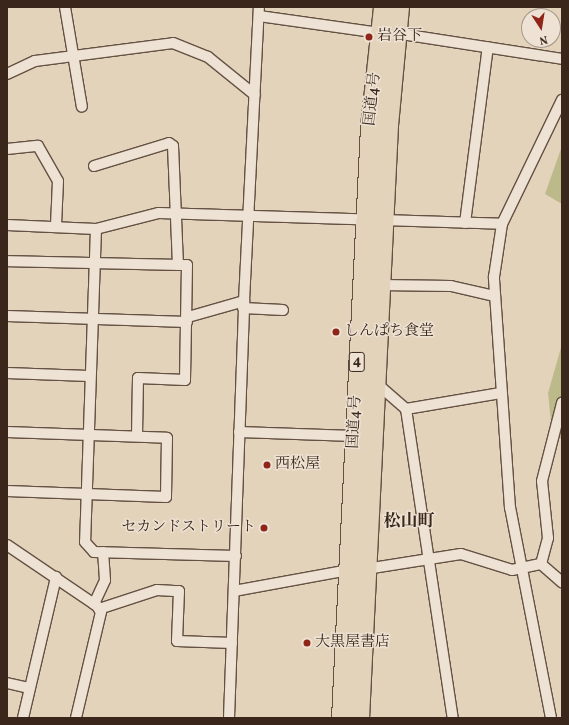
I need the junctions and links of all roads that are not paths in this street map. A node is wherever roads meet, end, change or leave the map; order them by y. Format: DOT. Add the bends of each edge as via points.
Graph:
graph roads {
  1 [pos="65,7"];
  2 [pos="383,7"];
  3 [pos="399,7"];
  4 [pos="259,12"];
  5 [pos="388,33"];
  6 [pos="488,47"];
  7 [pos="73,57"];
  8 [pos="562,59"];
  9 [pos="7,74"];
  10 [pos="255,95"];
  11 [pos="562,100"];
  12 [pos="82,107"];
  13 [pos="7,149"];
  14 [pos="94,166"];
  15 [pos="177,213"];
  16 [pos="249,214"];
  17 [pos="365,218"];
  18 [pos="383,219"];
  19 [pos="465,223"];
  20 [pos="502,224"];
  21 [pos="7,225"];
  22 [pos="56,225"];
  23 [pos="96,229"];
  24 [pos="7,261"];
  25 [pos="95,265"];
  26 [pos="178,266"];
  27 [pos="380,285"];
  28 [pos="494,296"];
  29 [pos="243,304"];
  30 [pos="283,310"];
  31 [pos="7,316"];
  32 [pos="188,320"];
  33 [pos="93,321"];
  34 [pos="7,372"];
  35 [pos="89,376"];
  36 [pos="375,382"];
  37 [pos="501,393"];
  38 [pos="562,403"];
  39 [pos="406,409"];
  40 [pos="7,432"];
  41 [pos="239,432"];
  42 [pos="88,434"];
  43 [pos="138,435"];
  44 [pos="354,436"];
  45 [pos="7,491"];
  46 [pos="87,494"];
  47 [pos="7,545"];
  48 [pos="103,552"];
  49 [pos="236,556"];
  50 [pos="431,558"];
  51 [pos="541,564"];
  52 [pos="522,568"];
  53 [pos="357,569"];
  54 [pos="56,577"];
  55 [pos="562,582"];
  56 [pos="234,591"];
  57 [pos="97,606"];
  58 [pos="232,643"];
  59 [pos="7,683"];
  60 [pos="29,688"];
  61 [pos="23,718"];
  62 [pos="76,718"];
  63 [pos="229,718"];
  64 [pos="341,718"];
  65 [pos="359,718"];
  66 [pos="454,718"];
  67 [pos="551,718"];
  1 -- 7 [label="street"];
  2 -- 5 [label="highway, 国道4号 / 4"];
  3 -- 5 [label="highway, 国道4号 / 4"];
  4 -- 5 [label="street"];
  4 -- 10 [label="street"];
  5 -- 6 [label="street"];
  5 -- 17 [label="highway, 国道4号 / 4"];
  5 -- 18 [label="highway, 国道4号 / 4"];
  6 -- 8 [label="street"];
  6 -- 19 [label="street"];
  7 -- 9 [label="street" via="35,61"];
  7 -- 10 [label="street" via="173,43 208,57"];
  7 -- 12 [label="street"];
  10 -- 16 [label="street"];
  11 -- 20 [label="street"];
  13 -- 22 [label="street" via="38,146 58,181"];
  14 -- 15 [label="street" via="169,143 173,146"];
  15 -- 16 [label="street"];
  15 -- 23 [label="street" via="159,213"];
  15 -- 26 [label="street"];
  16 -- 17 [label="street"];
  16 -- 29 [label="street"];
  17 -- 18 [label="street"];
  17 -- 44 [label="highway, 国道4号 / 4"];
  18 -- 19 [label="street"];
  18 -- 27 [label="highway, 国道4号 / 4"];
  19 -- 20 [label="street"];
  20 -- 28 [label="street" via="496,248"];
  21 -- 22 [label="street"];
  22 -- 23 [label="street"];
  23 -- 25 [label="street"];
  24 -- 25 [label="street"];
  25 -- 26 [label="street"];
  25 -- 33 [label="street"];
  26 -- 32 [label="street" via="188,265"];
  27 -- 28 [label="street" via="451,286"];
  27 -- 36 [label="highway, 国道4号 / 4"];
  28 -- 37 [label="street"];
  29 -- 30 [label="street"];
  29 -- 32 [label="street"];
  29 -- 41 [label="street"];
  31 -- 33 [label="street"];
  32 -- 33 [label="street"];
  32 -- 43 [label="street" via="185,380 138,378"];
  33 -- 35 [label="street"];
  34 -- 35 [label="street"];
  35 -- 42 [label="street"];
  36 -- 39 [label="street"];
  36 -- 53 [label="highway, 国道4号 / 4"];
  37 -- 39 [label="street"];
  37 -- 52 [label="street" via="510,508"];
  38 -- 51 [label="street" via="542,481 548,538"];
  39 -- 50 [label="street"];
  40 -- 42 [label="street"];
  41 -- 44 [label="street"];
  41 -- 49 [label="street"];
  42 -- 43 [label="street"];
  42 -- 46 [label="street"];
  43 -- 46 [label="street" via="167,438 166,496"];
  44 -- 53 [label="highway, 国道4号 / 4"];
  45 -- 46 [label="street"];
  46 -- 48 [label="street" via="85,542 94,552"];
  47 -- 54 [label="street"];
  48 -- 49 [label="street"];
  48 -- 57 [label="street" via="105,580"];
  49 -- 56 [label="street"];
  50 -- 52 [label="street" via="461,554 512,570"];
  50 -- 53 [label="street"];
  50 -- 66 [label="street"];
  51 -- 52 [label="street"];
  51 -- 55 [label="street"];
  52 -- 67 [label="street"];
  53 -- 56 [label="street"];
  53 -- 64 [label="highway, 国道4号 / 4"];
  53 -- 65 [label="highway, 国道4号 / 4"];
  54 -- 57 [label="street"];
  54 -- 60 [label="street"];
  56 -- 58 [label="street"];
  57 -- 58 [label="street" via="157,590 179,591 177,641"];
  57 -- 62 [label="street" via="101,612"];
  58 -- 63 [label="street"];
  59 -- 60 [label="street"];
  60 -- 61 [label="street"];
}
